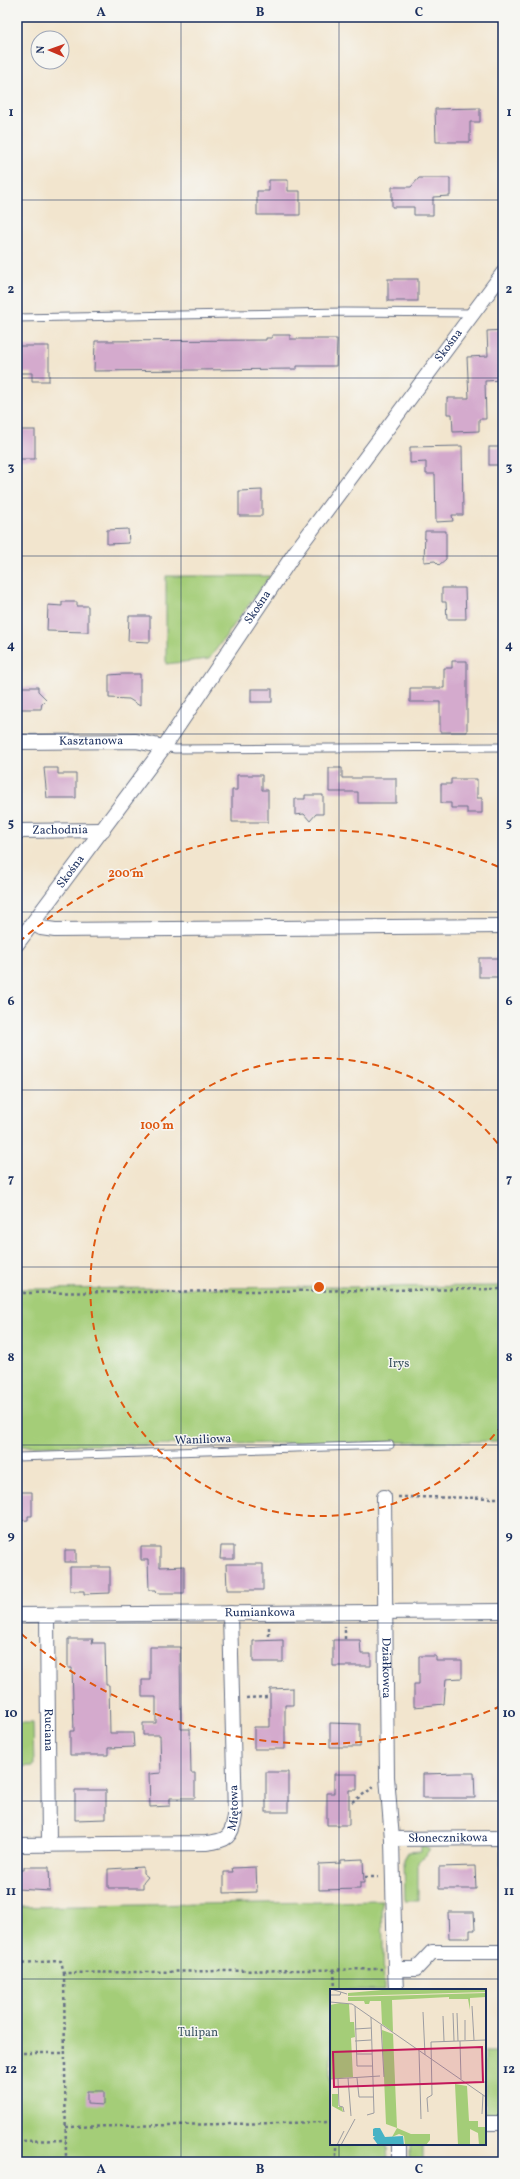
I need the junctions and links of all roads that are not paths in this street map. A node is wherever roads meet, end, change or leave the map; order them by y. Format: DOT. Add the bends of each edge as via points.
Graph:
graph roads {
  1 [pos="503,273"];
  2 [pos="472,313"];
  3 [pos="17,318"];
  4 [pos="17,742"];
  5 [pos="164,747"];
  6 [pos="503,747"];
  7 [pos="103,830"];
  8 [pos="17,831"];
  9 [pos="33,923"];
  10 [pos="503,926"];
  11 [pos="17,944"];
  12 [pos="390,1445"];
  13 [pos="17,1457"];
  14 [pos="384,1497"];
  15 [pos="503,1611"];
  16 [pos="385,1612"];
  17 [pos="230,1613"];
  18 [pos="17,1615"];
  19 [pos="47,1615"];
  20 [pos="503,1838"];
  21 [pos="392,1839"];
  22 [pos="17,1845"];
  23 [pos="49,1845"];
  24 [pos="503,1952"];
  25 [pos="389,1969"];
  26 [pos="396,1989"];
  27 [pos="486,2123"];
  28 [pos="503,2123"];
  29 [pos="399,2145"];
  30 [pos="399,2162"];
  1 -- 2 [label="street, Skośna"];
  2 -- 3 [label="lane" via="344,312"];
  2 -- 5 [label="street, Skośna" via="292,557"];
  4 -- 5 [label="street, Kasztanowa" via="136,741"];
  5 -- 6 [label="lane"];
  5 -- 7 [label="street, Skośna"];
  7 -- 8 [label="street, Zachodnia"];
  7 -- 9 [label="street, Skośna"];
  9 -- 10 [label="street" via="41,928 55,930"];
  9 -- 11 [label="street, Skośna"];
  12 -- 13 [label="lane, Waniliowa"];
  14 -- 16 [label="street, Działkowca"];
  15 -- 16 [label="street, Rumiankowa"];
  16 -- 17 [label="street, Rumiankowa"];
  16 -- 21 [label="street, Działkowca" via="388,1788"];
  17 -- 19 [label="street, Rumiankowa"];
  17 -- 23 [label="street, Miętowa" via="235,1816 229,1835 223,1840 206,1843"];
  18 -- 19 [label="street, Rumiankowa"];
  19 -- 23 [label="street, Ruciana"];
  20 -- 21 [label="street, Słonecznikowa"];
  21 -- 25 [label="street, Działkowca"];
  22 -- 23 [label="street, Miętowa"];
  24 -- 25 [label="street" via="432,1952 416,1969"];
  25 -- 26 [label="street"];
  27 -- 28 [label="street"];
  29 -- 30 [label="street"];
}
